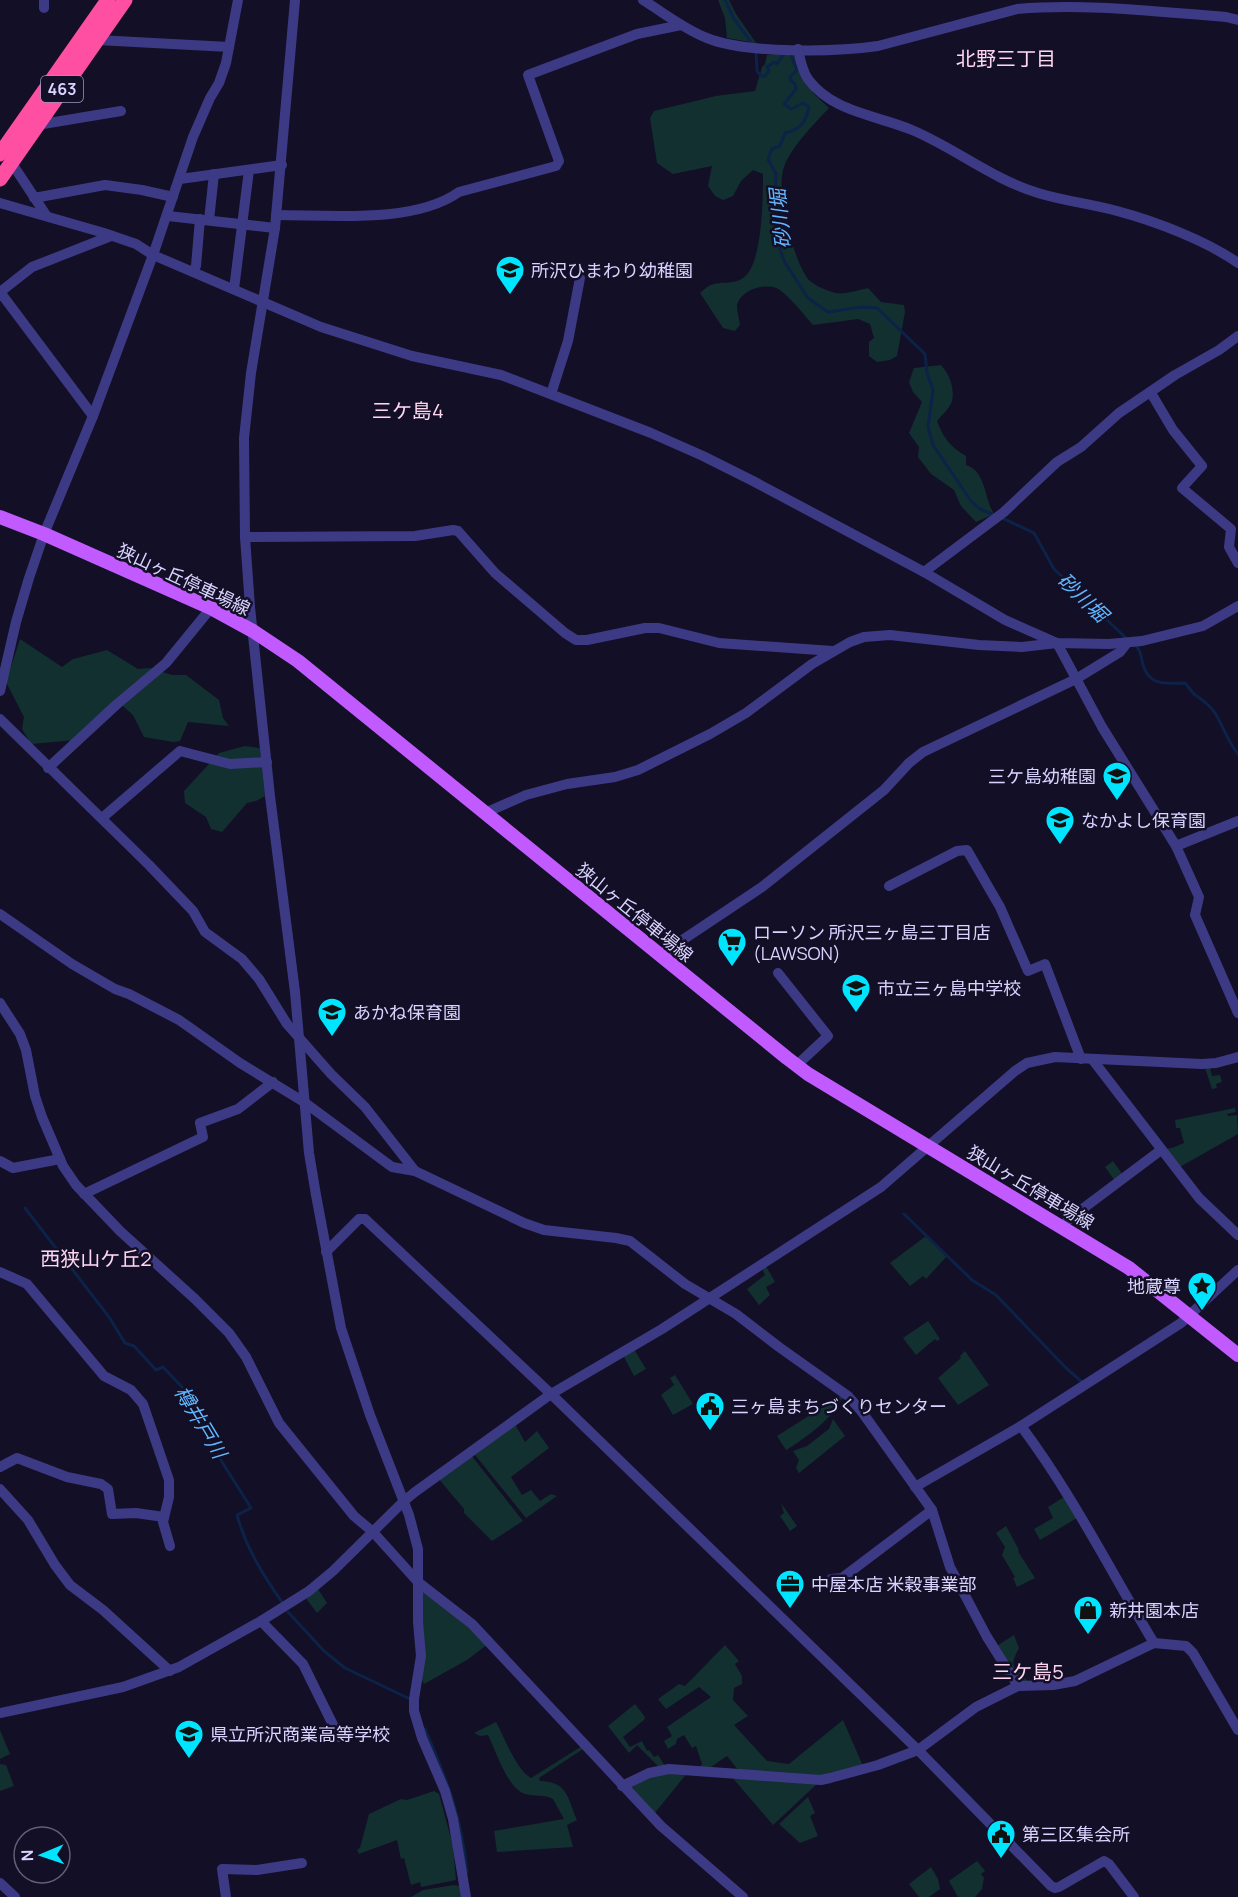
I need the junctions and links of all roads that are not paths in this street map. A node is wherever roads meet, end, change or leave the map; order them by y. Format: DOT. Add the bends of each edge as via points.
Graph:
graph roads {
  1 [pos="108,0"];
  2 [pos="125,0"];
  3 [pos="238,0"];
  4 [pos="295,0"];
  5 [pos="643,0"];
  6 [pos="1052,0"];
  7 [pos="1036,7"];
  8 [pos="1238,20"];
  9 [pos="681,25"];
  10 [pos="97,40"];
  11 [pos="229,47"];
  12 [pos="798,49"];
  13 [pos="121,111"];
  14 [pos="37,125"];
  15 [pos="4,153"];
  16 [pos="282,165"];
  17 [pos="249,170"];
  18 [pos="214,174"];
  19 [pos="0,179"];
  20 [pos="180,179"];
  21 [pos="173,197"];
  22 [pos="34,198"];
  23 [pos="0,203"];
  24 [pos="46,215"];
  25 [pos="276,215"];
  26 [pos="168,216"];
  27 [pos="205,220"];
  28 [pos="242,224"];
  29 [pos="275,228"];
  30 [pos="111,236"];
  31 [pos="153,255"];
  32 [pos="1238,263"];
  33 [pos="193,271"];
  34 [pos="580,278"];
  35 [pos="234,289"];
  36 [pos="0,292"];
  37 [pos="264,304"];
  38 [pos="1238,336"];
  39 [pos="1151,393"];
  40 [pos="551,394"];
  41 [pos="93,416"];
  42 [pos="0,518"];
  43 [pos="44,534"];
  44 [pos="245,537"];
  45 [pos="1238,562"];
  46 [pos="924,572"];
  47 [pos="1238,606"];
  48 [pos="211,608"];
  49 [pos="253,631"];
  50 [pos="1127,643"];
  51 [pos="1057,644"];
  52 [pos="833,651"];
  53 [pos="1076,679"];
  54 [pos="0,691"];
  55 [pos="0,719"];
  56 [pos="267,762"];
  57 [pos="48,768"];
  58 [pos="487,812"];
  59 [pos="102,818"];
  60 [pos="1238,821"];
  61 [pos="1176,846"];
  62 [pos="889,886"];
  63 [pos="0,914"];
  64 [pos="660,955"];
  65 [pos="778,973"];
  66 [pos="0,1003"];
  67 [pos="1238,1013"];
  68 [pos="300,1040"];
  69 [pos="1238,1057"];
  70 [pos="1086,1059"];
  71 [pos="797,1065"];
  72 [pos="273,1082"];
  73 [pos="304,1102"];
  74 [pos="928,1145"];
  75 [pos="1161,1150"];
  76 [pos="60,1159"];
  77 [pos="0,1161"];
  78 [pos="415,1171"];
  79 [pos="84,1194"];
  80 [pos="1062,1227"];
  81 [pos="1238,1235"];
  82 [pos="326,1252"];
  83 [pos="1238,1270"];
  84 [pos="0,1272"];
  85 [pos="710,1298"];
  86 [pos="1190,1316"];
  87 [pos="1238,1355"];
  88 [pos="551,1394"];
  89 [pos="1021,1426"];
  90 [pos="0,1467"];
  91 [pos="915,1487"];
  92 [pos="0,1489"];
  93 [pos="404,1501"];
  94 [pos="932,1510"];
  95 [pos="164,1517"];
  96 [pos="373,1532"];
  97 [pos="170,1546"];
  98 [pos="831,1579"];
  99 [pos="418,1582"];
  100 [pos="261,1621"];
  101 [pos="1154,1643"];
  102 [pos="170,1671"];
  103 [pos="1018,1686"];
  104 [pos="0,1713"];
  105 [pos="1238,1730"];
  106 [pos="339,1737"];
  107 [pos="918,1750"];
  108 [pos="622,1786"];
  109 [pos="302,1863"];
  110 [pos="0,1882"];
  111 [pos="15,1897"];
  112 [pos="226,1897"];
  113 [pos="466,1897"];
  114 [pos="743,1897"];
  115 [pos="1134,1897"];
  1 -- 15 [label="highway, 463"];
  2 -- 10 [label="highway, 463"];
  3 -- 11 [label="street"];
  4 -- 16 [label="street"];
  5 -- 9 [label="street"];
  6 -- 7 [label="street"];
  7 -- 8 [label="street" via="1133,10"];
  7 -- 12 [label="street" via="878,46"];
  9 -- 12 [label="street" via="709,39 754,48"];
  9 -- 25 [label="street" via="637,34 528,75 559,161 556,166 459,192 446,202 411,211"];
  10 -- 11 [label="street"];
  10 -- 14 [label="highway, 463"];
  11 -- 20 [label="street"];
  12 -- 32 [label="street" via="807,78 836,105 914,131 1004,180 1037,193 1142,219 1226,254"];
  13 -- 14 [label="street"];
  14 -- 15 [label="highway, 463"];
  15 -- 19 [label="highway, 463"];
  15 -- 22 [label="street"];
  16 -- 17 [label="street"];
  16 -- 25 [label="street"];
  17 -- 18 [label="street"];
  17 -- 28 [label="street"];
  18 -- 20 [label="street"];
  18 -- 27 [label="street"];
  20 -- 21 [label="street"];
  21 -- 22 [label="street" via="105,185"];
  21 -- 26 [label="street"];
  22 -- 24 [label="street"];
  23 -- 24 [label="street"];
  24 -- 30 [label="street"];
  25 -- 29 [label="street"];
  26 -- 27 [label="street"];
  26 -- 31 [label="street"];
  27 -- 28 [label="street"];
  27 -- 33 [label="street"];
  28 -- 29 [label="street"];
  28 -- 35 [label="street"];
  29 -- 37 [label="street"];
  30 -- 31 [label="street" via="136,244"];
  30 -- 36 [label="street" via="32,267"];
  31 -- 33 [label="street"];
  31 -- 41 [label="street"];
  33 -- 35 [label="street"];
  34 -- 40 [label="street" via="568,341"];
  35 -- 37 [label="street"];
  36 -- 41 [label="street"];
  37 -- 40 [label="street" via="365,342 501,375"];
  37 -- 44 [label="street" via="244,438"];
  38 -- 39 [label="street"];
  39 -- 45 [label="street" via="1173,430 1202,466 1182,488 1231,529 1228,547"];
  39 -- 46 [label="street" via="1119,413 1081,447 1057,462 1004,512"];
  40 -- 46 [label="street" via="703,456"];
  41 -- 43 [label="street"];
  42 -- 43 [label="main road, 狭山ヶ丘停車場線"];
  43 -- 48 [label="main road, 狭山ヶ丘停車場線"];
  43 -- 54 [label="street" via="16,622"];
  44 -- 49 [label="street"];
  44 -- 52 [label="street" via="415,536 453,530 510,586 576,639 659,628 719,643"];
  46 -- 51 [label="street" via="1005,620"];
  47 -- 50 [label="street" via="1203,626"];
  48 -- 49 [label="main road, 狭山ヶ丘停車場線"];
  48 -- 57 [label="street" via="166,663"];
  49 -- 56 [label="street"];
  49 -- 58 [label="main road, 狭山ヶ丘停車場線" via="298,661"];
  50 -- 51 [label="street"];
  50 -- 53 [label="street" via="1120,652"];
  51 -- 52 [label="street" via="979,645 875,635"];
  51 -- 53 [label="street"];
  52 -- 58 [label="street" via="746,712 638,770 526,795"];
  53 -- 61 [label="street"];
  53 -- 64 [label="street" via="923,752 884,790 762,887"];
  55 -- 57 [label="street"];
  56 -- 59 [label="street" via="230,764 180,751"];
  56 -- 68 [label="street"];
  57 -- 59 [label="street"];
  58 -- 64 [label="main road, 狭山ヶ丘停車場線"];
  59 -- 68 [label="street" via="193,911 205,932 242,959"];
  60 -- 61 [label="street"];
  61 -- 67 [label="street" via="1199,897 1196,915"];
  62 -- 70 [label="street" via="957,851 967,850 1000,908 1028,971 1045,964"];
  63 -- 72 [label="street" via="72,964 179,1020"];
  64 -- 71 [label="main road, 狭山ヶ丘停車場線"];
  65 -- 71 [label="street" via="828,1036"];
  66 -- 76 [label="street" via="20,1034 37,1103"];
  68 -- 73 [label="street"];
  68 -- 78 [label="street" via="365,1107"];
  69 -- 70 [label="street" via="1202,1064"];
  70 -- 74 [label="street" via="1055,1057 1027,1063"];
  70 -- 75 [label="street"];
  71 -- 74 [label="main road, 狭山ヶ丘停車場線"];
  72 -- 73 [label="street"];
  72 -- 79 [label="street" via="238,1108 200,1123 203,1137"];
  73 -- 78 [label="street" via="392,1167"];
  73 -- 82 [label="street"];
  74 -- 80 [label="main road, 狭山ヶ丘停車場線"];
  74 -- 85 [label="street" via="881,1187"];
  75 -- 80 [label="street"];
  75 -- 81 [label="street" via="1199,1198"];
  76 -- 77 [label="street" via="13,1168"];
  76 -- 79 [label="street"];
  78 -- 85 [label="street" via="524,1223 562,1233 630,1241 685,1284"];
  79 -- 96 [label="street" via="229,1333 246,1357 286,1434 354,1516"];
  80 -- 86 [label="main road, 狭山ヶ丘停車場線" via="1129,1268"];
  82 -- 88 [label="street" via="362,1217"];
  82 -- 93 [label="street" via="350,1358"];
  83 -- 86 [label="street"];
  84 -- 95 [label="street" via="27,1284 105,1376 130,1390 143,1404 169,1480"];
  85 -- 88 [label="street"];
  85 -- 91 [label="street" via="848,1396"];
  86 -- 87 [label="main road, 狭山ヶ丘停車場線"];
  86 -- 89 [label="street"];
  88 -- 93 [label="street"];
  88 -- 107 [label="street"];
  89 -- 91 [label="street"];
  89 -- 101 [label="street" via="1068,1493"];
  90 -- 95 [label="street" via="17,1458 67,1478 100,1484 108,1489 112,1514"];
  91 -- 94 [label="street"];
  92 -- 102 [label="street" via="28,1520 70,1585"];
  93 -- 96 [label="street"];
  93 -- 99 [label="street" via="418,1549"];
  94 -- 98 [label="street" via="842,1578"];
  94 -- 103 [label="street" via="950,1568"];
  95 -- 97 [label="street"];
  96 -- 99 [label="street"];
  96 -- 100 [label="street" via="309,1591"];
  99 -- 108 [label="street" via="472,1624"];
  99 -- 113 [label="street" via="421,1656 414,1711 453,1819"];
  100 -- 102 [label="street"];
  100 -- 106 [label="street" via="303,1664"];
  101 -- 103 [label="street" via="1075,1681"];
  101 -- 105 [label="street" via="1186,1646 1193,1653"];
  102 -- 104 [label="street" via="123,1687"];
  103 -- 107 [label="street" via="976,1707"];
  107 -- 108 [label="street" via="821,1780 669,1769 649,1773"];
  107 -- 115 [label="street" via="1051,1886 1059,1887 1104,1861"];
  108 -- 114 [label="street"];
  109 -- 112 [label="street" via="257,1870 222,1869"];
  110 -- 111 [label="street"];
}
